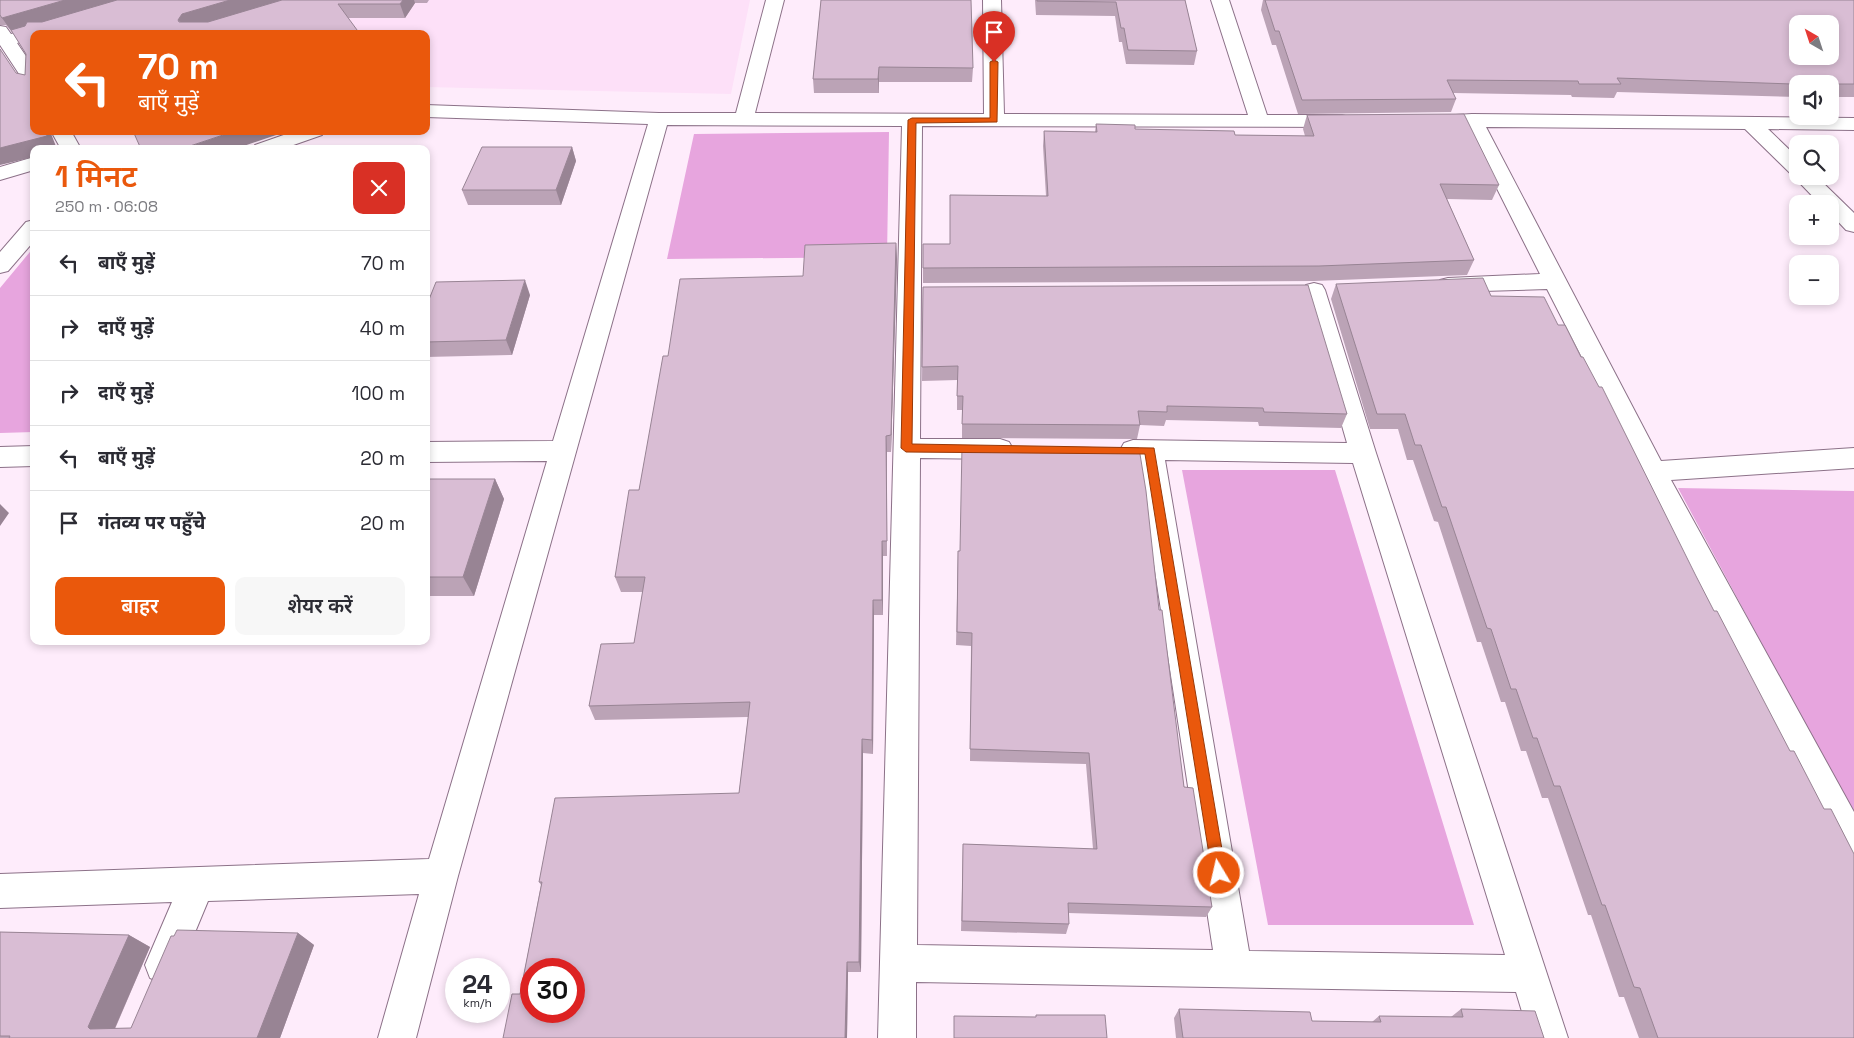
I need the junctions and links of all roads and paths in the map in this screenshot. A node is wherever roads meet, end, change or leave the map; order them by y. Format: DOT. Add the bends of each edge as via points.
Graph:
graph roads {
  1 [pos="775,0"];
  2 [pos="992,0"];
  3 [pos="1220,0"];
  4 [pos="71,22"];
  5 [pos="30,30"];
  6 [pos="32,30"];
  7 [pos="3,36"];
  8 [pos="30,76"];
  9 [pos="430,111"];
  10 [pos="659,119"];
  11 [pos="744,119"];
  12 [pos="912,120"];
  13 [pos="994,120"];
  14 [pos="1472,120"];
  15 [pos="1357,121"];
  16 [pos="1414,121"];
  17 [pos="1260,122"];
  18 [pos="1751,124"];
  19 [pos="1854,124"];
  20 [pos="303,135"];
  21 [pos="274,145"];
  22 [pos="1789,161"];
  23 [pos="30,164"];
  24 [pos="0,174"];
  25 [pos="1813,185"];
  26 [pos="1854,225"];
  27 [pos="30,232"];
  28 [pos="0,266"];
  29 [pos="1554,281"];
  30 [pos="1429,286"];
  31 [pos="1314,289"];
  32 [pos="906,448"];
  33 [pos="1023,449"];
  34 [pos="1111,450"];
  35 [pos="1150,450"];
  36 [pos="564,451"];
  37 [pos="430,452"];
  38 [pos="1363,453"];
  39 [pos="30,456"];
  40 [pos="0,457"];
  41 [pos="1854,458"];
  42 [pos="1653,471"];
  43 [pos="1854,846"];
  44 [pos="441,876"];
  45 [pos="198,884"];
  46 [pos="0,891"];
  47 [pos="897,963"];
  48 [pos="1234,969"];
  49 [pos="1527,974"];
  50 [pos="151,993"];
  51 [pos="396,1038"];
  52 [pos="897,1038"];
  53 [pos="1549,1038"];
  1 -- 11 [label="street"];
  2 -- 13 [label="street"];
  3 -- 17 [label="street"];
  4 -- 6 [label="street"];
  5 -- 7 [label="street"];
  7 -- 8 [label="street"];
  9 -- 10 [label="street"];
  10 -- 11 [label="street"];
  10 -- 36 [label="street"];
  11 -- 12 [label="street"];
  12 -- 13 [label="street"];
  12 -- 32 [label="street" via="919,292"];
  13 -- 17 [label="street"];
  14 -- 16 [label="street"];
  14 -- 18 [label="street"];
  14 -- 29 [label="street"];
  15 -- 17 [label="street"];
  18 -- 19 [label="street"];
  18 -- 22 [label="street"];
  20 -- 21 [label="street"];
  23 -- 24 [label="street"];
  25 -- 26 [label="street"];
  27 -- 28 [label="street"];
  29 -- 30 [label="street"];
  29 -- 42 [label="street"];
  31 -- 38 [label="street"];
  32 -- 33 [label="street"];
  32 -- 47 [label="street"];
  34 -- 35 [label="street"];
  35 -- 38 [label="street"];
  35 -- 48 [label="street"];
  36 -- 37 [label="street"];
  36 -- 44 [label="street"];
  38 -- 49 [label="street"];
  39 -- 40 [label="street"];
  41 -- 42 [label="street"];
  42 -- 43 [label="street"];
  44 -- 45 [label="street"];
  44 -- 51 [label="street"];
  45 -- 46 [label="street"];
  45 -- 50 [label="street"];
  47 -- 48 [label="street"];
  47 -- 52 [label="street"];
  48 -- 49 [label="street"];
  49 -- 53 [label="street"];
}
